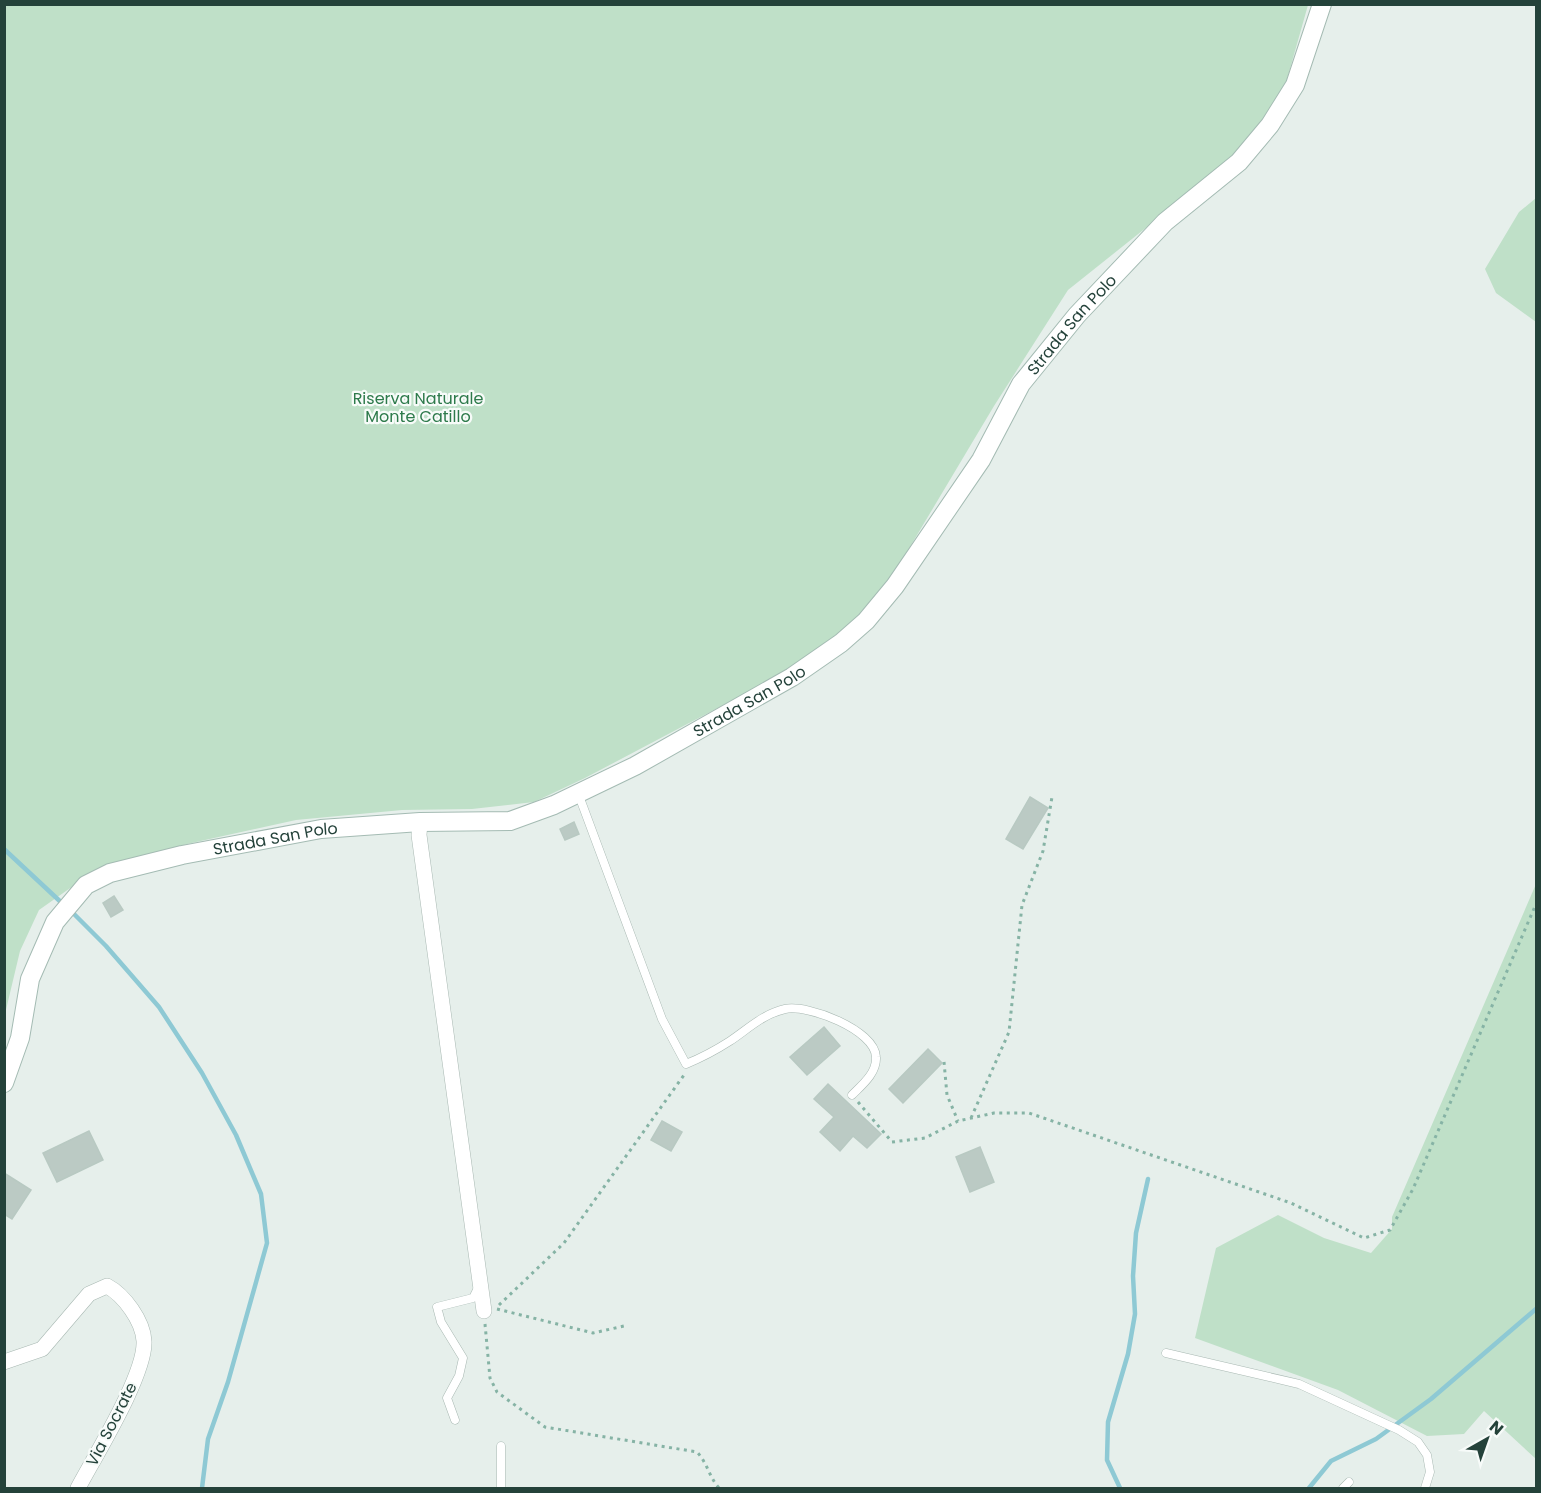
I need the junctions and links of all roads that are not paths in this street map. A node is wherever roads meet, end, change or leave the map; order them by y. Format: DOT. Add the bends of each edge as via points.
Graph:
graph roads {
  1 [pos="1322,4"];
  2 [pos="578,792"];
  3 [pos="420,822"];
  4 [pos="4,1083"];
  5 [pos="852,1095"];
  6 [pos="479,1285"];
  7 [pos="484,1311"];
  8 [pos="1166,1353"];
  9 [pos="4,1362"];
  10 [pos="454,1420"];
  11 [pos="501,1446"];
  12 [pos="78,1488"];
  13 [pos="501,1488"];
  14 [pos="1425,1488"];
  1 -- 2 [label="street, Strada San Polo" via="1295,85 1270,125 1239,162 1165,222 1077,315 1021,384 981,460 895,586 866,621 842,643 792,677 635,766"];
  2 -- 3 [label="street, Strada San Polo" via="510,821"];
  2 -- 5 [label="lane" via="662,1018 686,1064 731,1040 762,1017 787,1008 821,1013 855,1030 871,1044 876,1057 871,1075"];
  3 -- 4 [label="street, Strada San Polo" via="321,829 182,855 110,873 86,885 68,905 40,951 30,979 20,1038"];
  3 -- 6 [label="street"];
  6 -- 7 [label="street"];
  6 -- 10 [label="lane" via="472,1298 437,1306 441,1322 463,1358 447,1398"];
  8 -- 14 [label="lane" via="1299,1384 1399,1430 1418,1442 1427,1455 1430,1472"];
  9 -- 12 [label="street, Via Socrate" via="42,1349 89,1294 107,1286 121,1293 131,1307 144,1341 134,1383"];
  11 -- 13 [label="lane"];
}
